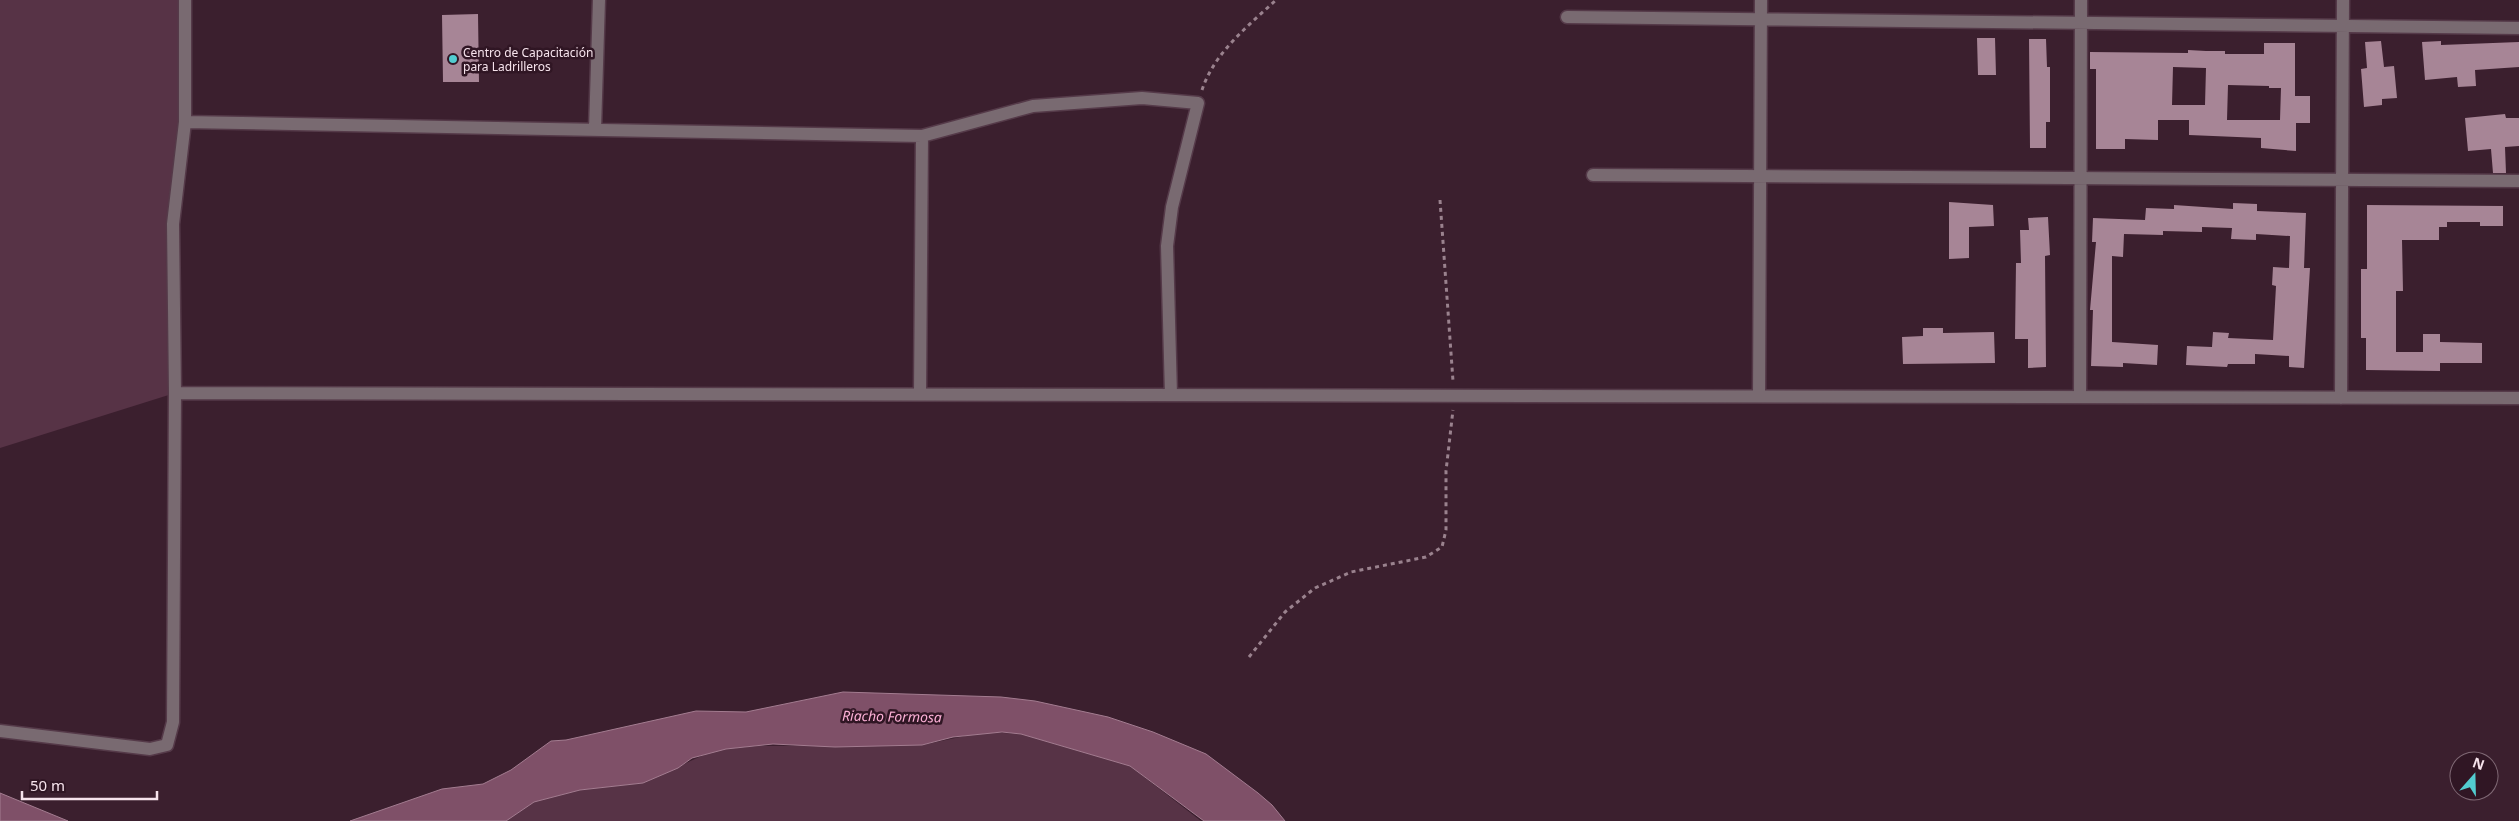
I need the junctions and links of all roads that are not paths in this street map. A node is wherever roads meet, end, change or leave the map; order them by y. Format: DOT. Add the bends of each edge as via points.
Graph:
graph roads {
  1 [pos="185,0"];
  2 [pos="599,0"];
  3 [pos="1761,0"];
  4 [pos="2081,0"];
  5 [pos="2344,0"];
  6 [pos="1567,17"];
  7 [pos="1761,18"];
  8 [pos="2081,23"];
  9 [pos="2343,26"];
  10 [pos="2519,28"];
  11 [pos="185,122"];
  12 [pos="596,129"];
  13 [pos="922,136"];
  14 [pos="1593,175"];
  15 [pos="1760,176"];
  16 [pos="2081,178"];
  17 [pos="2342,180"];
  18 [pos="2519,181"];
  19 [pos="175,393"];
  20 [pos="920,394"];
  21 [pos="1171,395"];
  22 [pos="1759,396"];
  23 [pos="2080,397"];
  24 [pos="2341,398"];
  25 [pos="2519,398"];
  26 [pos="0,731"];
  1 -- 11 [label="street"];
  2 -- 12 [label="street"];
  3 -- 7 [label="street"];
  4 -- 8 [label="street"];
  5 -- 9 [label="street"];
  6 -- 7 [label="street"];
  7 -- 8 [label="street"];
  7 -- 15 [label="street"];
  8 -- 9 [label="street"];
  8 -- 16 [label="street"];
  9 -- 10 [label="street"];
  9 -- 17 [label="street"];
  11 -- 12 [label="street"];
  11 -- 19 [label="street" via="173,224"];
  12 -- 13 [label="street"];
  13 -- 20 [label="street"];
  13 -- 21 [label="street" via="1034,106 1142,98 1198,103 1172,207 1167,246"];
  14 -- 15 [label="street"];
  15 -- 16 [label="street"];
  15 -- 22 [label="street"];
  16 -- 17 [label="street"];
  16 -- 23 [label="street"];
  17 -- 18 [label="street"];
  17 -- 24 [label="street"];
  19 -- 20 [label="street"];
  19 -- 26 [label="street" via="173,722 167,745 150,749"];
  20 -- 21 [label="street"];
  21 -- 22 [label="street"];
  22 -- 23 [label="street"];
  23 -- 24 [label="street"];
  24 -- 25 [label="street"];
}
